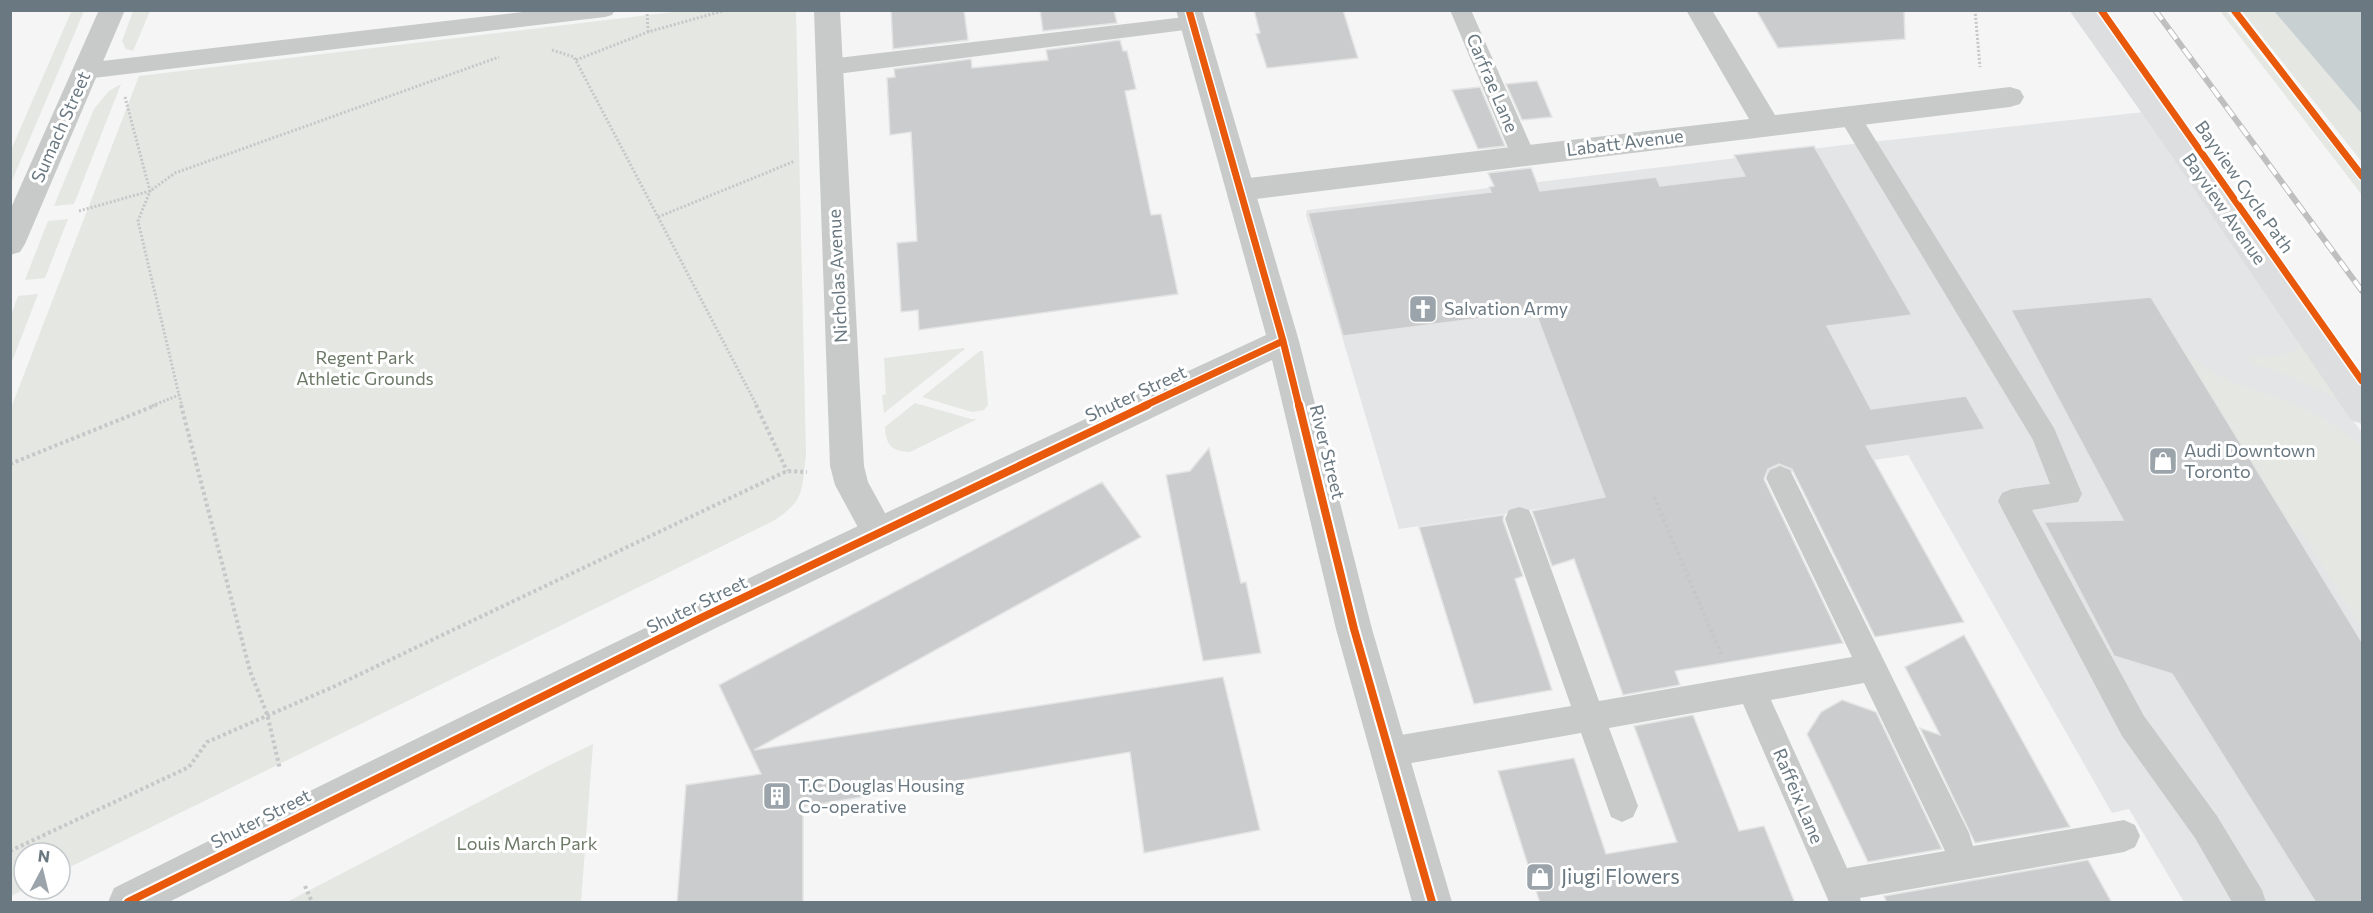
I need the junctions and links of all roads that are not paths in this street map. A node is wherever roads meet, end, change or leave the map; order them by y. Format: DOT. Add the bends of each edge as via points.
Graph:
graph roads {
  1 [pos="112,10"];
  2 [pos="605,10"];
  3 [pos="826,10"];
  4 [pos="1460,10"];
  5 [pos="1699,10"];
  6 [pos="2082,10"];
  7 [pos="1191,17"];
  8 [pos="829,67"];
  9 [pos="85,71"];
  10 [pos="2010,97"];
  11 [pos="1849,116"];
  12 [pos="1767,125"];
  13 [pos="1523,155"];
  14 [pos="1240,190"];
  15 [pos="10,244"];
  16 [pos="1283,341"];
  17 [pos="2362,411"];
  18 [pos="1780,478"];
  19 [pos="1519,519"];
  20 [pos="879,533"];
  21 [pos="1871,668"];
  22 [pos="1745,691"];
  23 [pos="1590,718"];
  24 [pos="1389,752"];
  25 [pos="1622,806"];
  26 [pos="2124,836"];
  27 [pos="1958,844"];
  28 [pos="1841,894"];
  29 [pos="128,903"];
  30 [pos="1432,903"];
  31 [pos="2250,903"];
  1 -- 9 [label="street, Sumach Street"];
  2 -- 9 [label="lane"];
  3 -- 8 [label="street, Nicholas Avenue"];
  4 -- 13 [label="lane, Carfrae Lane"];
  5 -- 12 [label="street"];
  6 -- 17 [label="main road, Bayview Avenue"];
  7 -- 8 [label="lane"];
  7 -- 14 [label="street, River Street"];
  8 -- 20 [label="street, Nicholas Avenue" via="847,466 852,485"];
  9 -- 15 [label="street, Sumach Street"];
  10 -- 11 [label="street, Labatt Avenue"];
  11 -- 12 [label="street, Labatt Avenue"];
  11 -- 31 [label="lane" via="2045,435 2068,494 2012,501 2133,726 2206,827"];
  12 -- 13 [label="street, Labatt Avenue"];
  13 -- 14 [label="street, Labatt Avenue"];
  14 -- 16 [label="street, River Street"];
  16 -- 20 [label="street, Shuter Street"];
  16 -- 24 [label="street, River Street" via="1354,629"];
  18 -- 21 [label="lane"];
  19 -- 23 [label="lane"];
  20 -- 29 [label="street, Shuter Street"];
  21 -- 22 [label="lane"];
  21 -- 27 [label="lane"];
  22 -- 23 [label="lane"];
  22 -- 28 [label="lane, Raffeix Lane"];
  23 -- 24 [label="lane"];
  23 -- 25 [label="lane"];
  24 -- 30 [label="street, River Street"];
  26 -- 28 [label="lane"];
}
